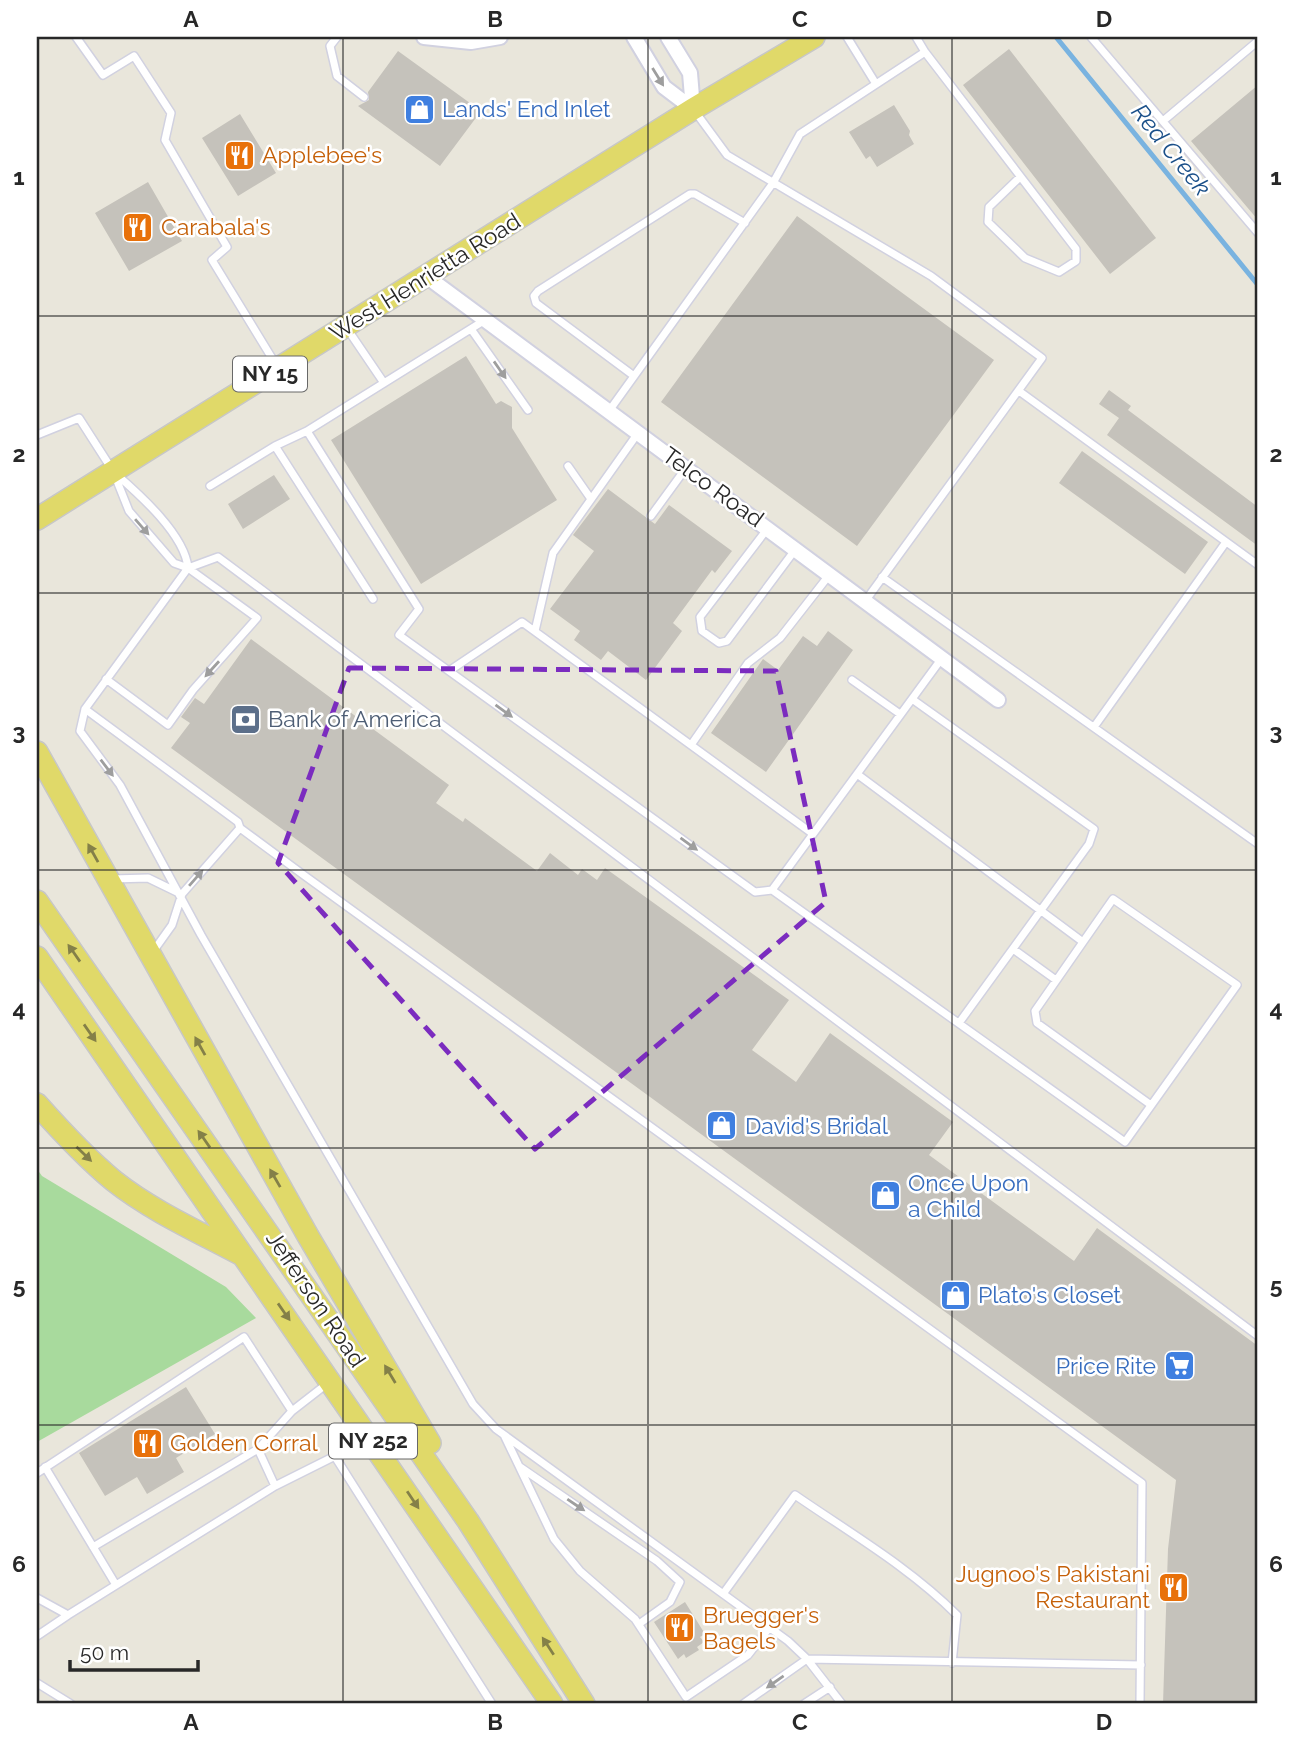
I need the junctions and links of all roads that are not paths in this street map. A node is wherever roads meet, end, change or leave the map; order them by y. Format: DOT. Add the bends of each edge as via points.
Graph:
graph roads {
  1 [pos="76,37"];
  2 [pos="337,37"];
  3 [pos="424,37"];
  4 [pos="500,37"];
  5 [pos="634,37"];
  6 [pos="668,37"];
  7 [pos="814,37"];
  8 [pos="847,37"];
  9 [pos="916,37"];
  10 [pos="1091,37"];
  11 [pos="1258,41"];
  12 [pos="925,52"];
  13 [pos="876,84"];
  14 [pos="364,97"];
  15 [pos="693,109"];
  16 [pos="1163,121"];
  17 [pos="1020,177"];
  18 [pos="774,183"];
  19 [pos="745,223"];
  20 [pos="1258,233"];
  21 [pos="426,276"];
  22 [pos="485,320"];
  23 [pos="345,327"];
  24 [pos="471,329"];
  25 [pos="278,368"];
  26 [pos="634,376"];
  27 [pos="384,383"];
  28 [pos="1018,391"];
  29 [pos="528,410"];
  30 [pos="609,411"];
  31 [pos="307,431"];
  32 [pos="638,432"];
  33 [pos="37,435"];
  34 [pos="275,446"];
  35 [pos="568,466"];
  36 [pos="687,468"];
  37 [pos="113,471"];
  38 [pos="210,486"];
  39 [pos="591,499"];
  40 [pos="651,516"];
  41 [pos="37,519"];
  42 [pos="768,528"];
  43 [pos="1226,542"];
  44 [pos="796,548"];
  45 [pos="1258,565"];
  46 [pos="188,568"];
  47 [pos="830,573"];
  48 [pos="882,577"];
  49 [pos="373,599"];
  50 [pos="866,600"];
  51 [pos="535,631"];
  52 [pos="942,657"];
  53 [pos="449,671"];
  54 [pos="106,679"];
  55 [pos="852,680"];
  56 [pos="912,699"];
  57 [pos="999,700"];
  58 [pos="85,709"];
  59 [pos="900,714"];
  60 [pos="1094,727"];
  61 [pos="691,745"];
  62 [pos="37,752"];
  63 [pos="857,774"];
  64 [pos="239,825"];
  65 [pos="813,834"];
  66 [pos="1258,844"];
  67 [pos="107,880"];
  68 [pos="772,890"];
  69 [pos="181,894"];
  70 [pos="37,901"];
  71 [pos="1041,910"];
  72 [pos="1083,942"];
  73 [pos="1013,949"];
  74 [pos="149,956"];
  75 [pos="37,957"];
  76 [pos="1056,980"];
  77 [pos="959,1023"];
  78 [pos="37,1104"];
  79 [pos="1151,1105"];
  80 [pos="245,1256"];
  81 [pos="1258,1336"];
  82 [pos="331,1381"];
  83 [pos="292,1411"];
  84 [pos="504,1434"];
  85 [pos="371,1438"];
  86 [pos="258,1449"];
  87 [pos="334,1455"];
  88 [pos="45,1467"];
  89 [pos="519,1467"];
  90 [pos="37,1473"];
  91 [pos="275,1486"];
  92 [pos="468,1521"];
  93 [pos="93,1547"];
  94 [pos="116,1585"];
  95 [pos="723,1594"];
  96 [pos="37,1598"];
  97 [pos="68,1615"];
  98 [pos="639,1624"];
  99 [pos="769,1628"];
  100 [pos="37,1636"];
  101 [pos="807,1659"];
  102 [pos="953,1663"];
  103 [pos="1140,1665"];
  104 [pos="37,1684"];
  105 [pos="830,1687"];
  106 [pos="71,1704"];
  107 [pos="492,1704"];
  108 [pos="552,1704"];
  109 [pos="584,1704"];
  110 [pos="743,1704"];
  111 [pos="804,1704"];
  112 [pos="842,1704"];
  113 [pos="1140,1704"];
  1 -- 25 [label="lane" via="103,75 134,56 171,113 165,140 227,247 212,260"];
  2 -- 14 [label="lane" via="330,47 337,76"];
  3 -- 4 [label="street" via="471,42"];
  5 -- 15 [label="street, one-way" via="664,87"];
  6 -- 15 [label="street" via="690,73"];
  7 -- 15 [label="main road, West Henrietta Road / NY 15"];
  8 -- 13 [label="lane"];
  9 -- 12 [label="lane"];
  10 -- 16 [label="lane"];
  11 -- 16 [label="lane"];
  12 -- 13 [label="lane"];
  12 -- 17 [label="lane"];
  13 -- 18 [label="lane" via="800,134"];
  15 -- 18 [label="lane" via="727,155"];
  15 -- 21 [label="main road, West Henrietta Road / NY 15"];
  16 -- 20 [label="lane"];
  17 -- 17 [label="lane" via="1076,248 1076,261 1059,272 1025,258 988,222 989,207"];
  18 -- 19 [label="lane"];
  18 -- 28 [label="lane" via="931,276 1042,358"];
  19 -- 26 [label="lane"];
  19 -- 26 [label="lane" via="690,194 534,296 536,303"];
  21 -- 22 [label="street, Telco Road"];
  21 -- 23 [label="main road, West Henrietta Road / NY 15"];
  22 -- 24 [label="lane"];
  22 -- 30 [label="street, Telco Road"];
  23 -- 25 [label="main road, West Henrietta Road / NY 15"];
  23 -- 27 [label="lane"];
  24 -- 27 [label="lane"];
  24 -- 29 [label="lane, one-way"];
  25 -- 37 [label="main road, West Henrietta Road / NY 15"];
  26 -- 30 [label="lane"];
  27 -- 31 [label="lane"];
  28 -- 43 [label="lane"];
  28 -- 48 [label="lane"];
  30 -- 32 [label="street, Telco Road"];
  31 -- 34 [label="lane"];
  31 -- 53 [label="lane" via="419,609 399,635"];
  32 -- 36 [label="street, Telco Road"];
  32 -- 39 [label="lane"];
  33 -- 37 [label="lane" via="79,418"];
  34 -- 38 [label="lane"];
  34 -- 49 [label="lane"];
  35 -- 39 [label="lane"];
  36 -- 40 [label="lane"];
  36 -- 42 [label="street, Telco Road"];
  37 -- 41 [label="main road, West Henrietta Road / NY 15"];
  37 -- 46 [label="lane" via="145,499 187,554"];
  37 -- 46 [label="lane, one-way" via="129,511 174,563"];
  39 -- 51 [label="lane" via="553,553"];
  42 -- 44 [label="street, Telco Road"];
  42 -- 44 [label="lane" via="700,617 702,631 719,643 727,641"];
  43 -- 45 [label="lane"];
  43 -- 60 [label="lane"];
  44 -- 47 [label="street, Telco Road"];
  46 -- 54 [label="lane"];
  46 -- 54 [label="lane, one-way" via="257,618 167,725"];
  46 -- 81 [label="lane" via="218,557"];
  47 -- 50 [label="street, Telco Road"];
  47 -- 61 [label="lane" via="780,638 748,663"];
  48 -- 50 [label="lane"];
  48 -- 60 [label="lane"];
  50 -- 52 [label="street, Telco Road"];
  51 -- 53 [label="lane" via="522,622"];
  51 -- 61 [label="lane"];
  52 -- 56 [label="lane"];
  52 -- 57 [label="street, Telco Road"];
  53 -- 68 [label="lane, one-way" via="755,892"];
  54 -- 58 [label="lane"];
  55 -- 59 [label="lane"];
  56 -- 59 [label="lane"];
  56 -- 71 [label="lane" via="1094,829 1089,844"];
  58 -- 64 [label="lane"];
  58 -- 69 [label="lane, one-way" via="80,731 120,785"];
  59 -- 63 [label="lane"];
  60 -- 66 [label="lane"];
  61 -- 65 [label="lane"];
  67 -- 62 [label="main road, one-way"];
  63 -- 65 [label="lane"];
  63 -- 71 [label="lane"];
  69 -- 64 [label="lane, one-way"];
  64 -- 103 [label="lane" via="1142,1483"];
  65 -- 68 [label="lane"];
  67 -- 69 [label="lane" via="148,878"];
  67 -- 74 [label="main road"];
  68 -- 77 [label="lane"];
  69 -- 74 [label="lane" via="172,925"];
  69 -- 84 [label="lane" via="454,1375 473,1404"];
  92 -- 70 [label="main road, Jefferson Road / NY 252, one-way"];
  71 -- 72 [label="lane"];
  71 -- 73 [label="lane"];
  72 -- 76 [label="lane"];
  72 -- 79 [label="lane" via="1113,899 1237,985"];
  73 -- 76 [label="lane"];
  73 -- 77 [label="lane"];
  92 -- 74 [label="main road, one-way" via="446,1469"];
  75 -- 80 [label="main road, Jefferson Road / NY 252, one-way"];
  76 -- 79 [label="lane" via="1035,1011 1037,1023"];
  77 -- 79 [label="lane" via="1125,1142"];
  78 -- 80 [label="main road, one-way" via="116,1183"];
  80 -- 82 [label="main road, Jefferson Road / NY 252, one-way"];
  82 -- 83 [label="lane"];
  82 -- 85 [label="main road, Jefferson Road / NY 252"];
  83 -- 86 [label="lane"];
  83 -- 88 [label="lane" via="244,1337"];
  84 -- 89 [label="lane"];
  84 -- 95 [label="lane"];
  85 -- 87 [label="lane"];
  85 -- 108 [label="main road, Jefferson Road / NY 252, one-way"];
  86 -- 91 [label="lane"];
  86 -- 93 [label="lane"];
  87 -- 91 [label="lane"];
  87 -- 107 [label="lane"];
  88 -- 90 [label="lane"];
  88 -- 93 [label="lane"];
  89 -- 98 [label="lane" via="554,1539 580,1571"];
  89 -- 98 [label="lane, one-way" via="657,1561 680,1583 670,1602"];
  91 -- 94 [label="lane"];
  109 -- 92 [label="main road, Jefferson Road / NY 252, one-way"];
  93 -- 94 [label="lane"];
  94 -- 97 [label="lane"];
  95 -- 99 [label="lane"];
  95 -- 102 [label="lane" via="795,1495 904,1570 957,1615"];
  96 -- 97 [label="lane"];
  97 -- 100 [label="lane"];
  98 -- 99 [label="lane" via="686,1697 748,1655"];
  99 -- 101 [label="lane"];
  101 -- 102 [label="lane"];
  101 -- 105 [label="lane"];
  101 -- 110 [label="lane, one-way"];
  102 -- 103 [label="lane"];
  103 -- 113 [label="lane"];
  104 -- 106 [label="lane"];
  105 -- 111 [label="lane"];
  105 -- 112 [label="lane"];
}
